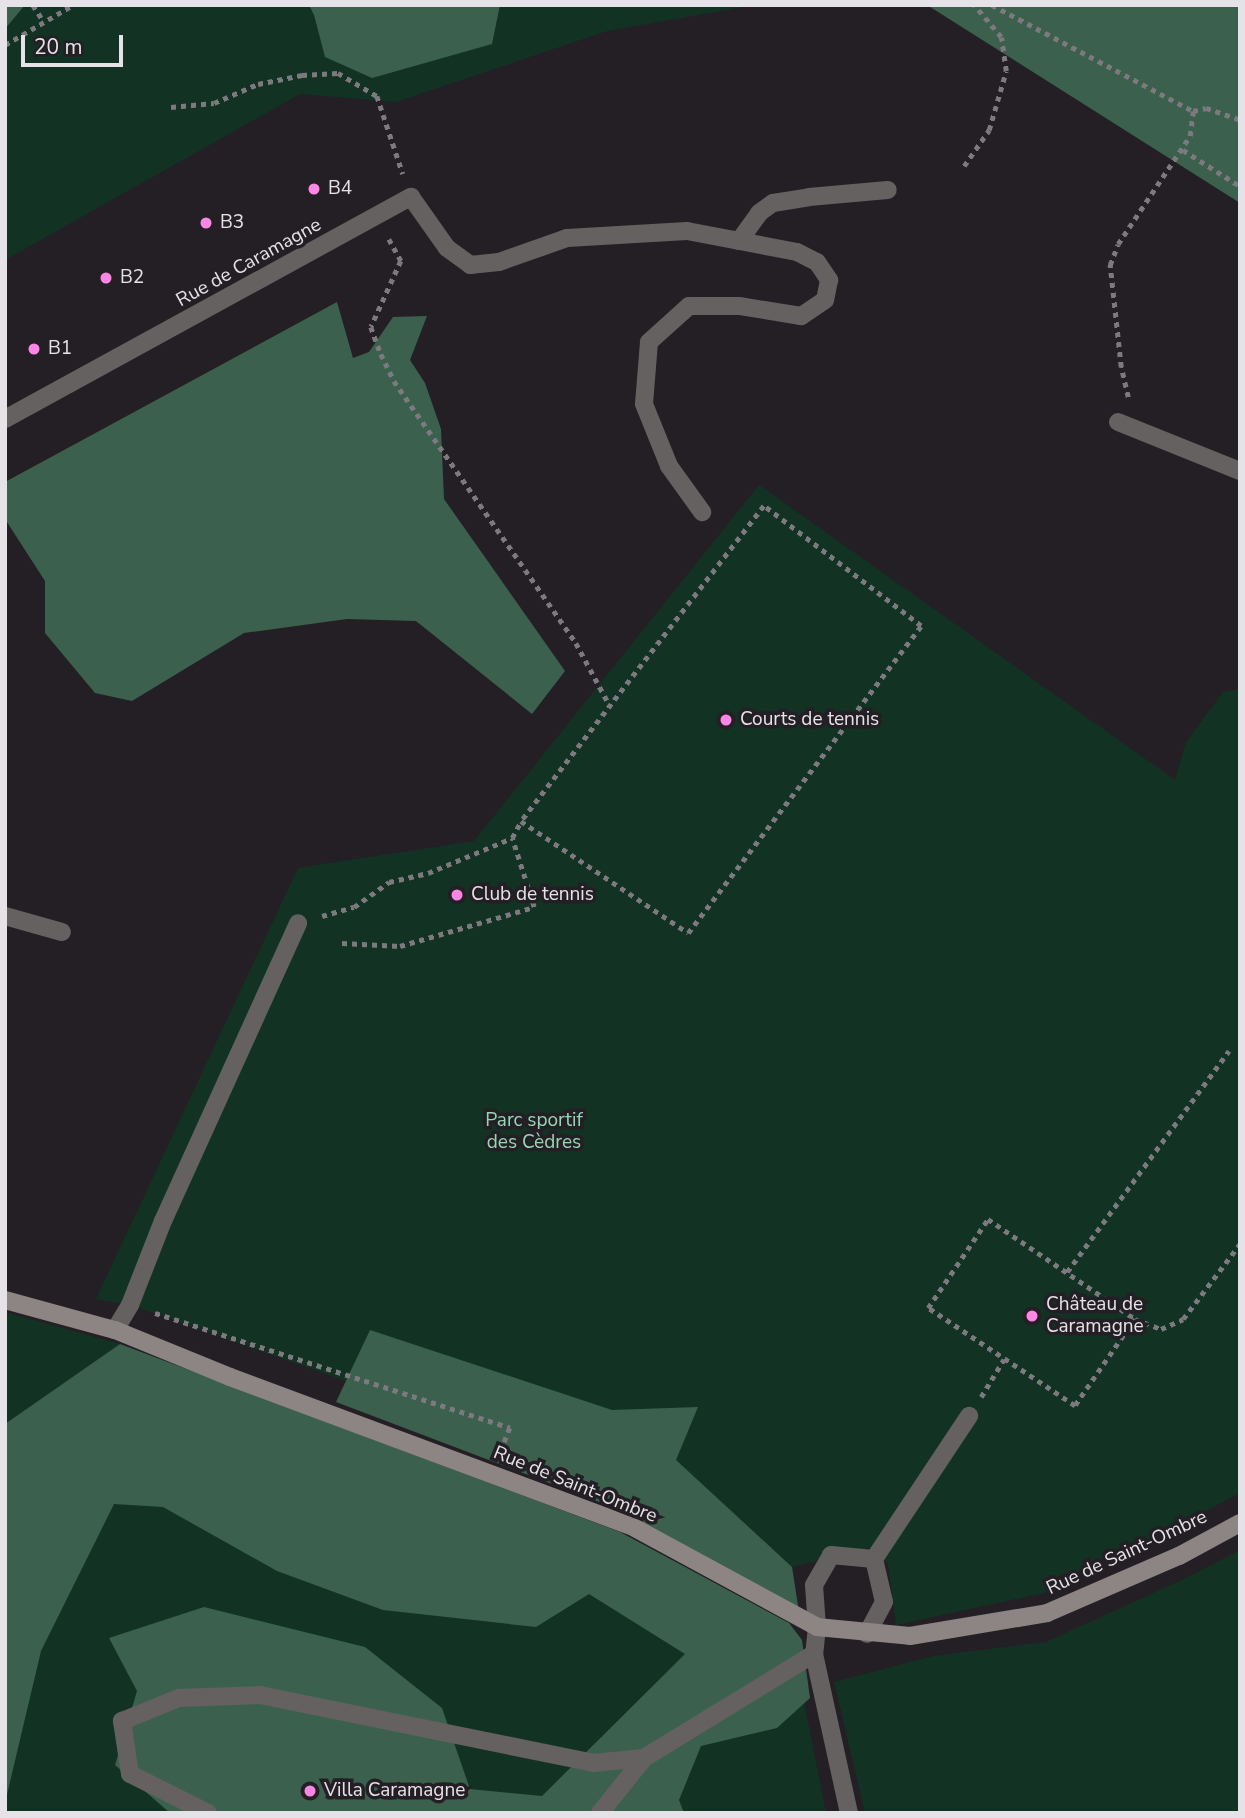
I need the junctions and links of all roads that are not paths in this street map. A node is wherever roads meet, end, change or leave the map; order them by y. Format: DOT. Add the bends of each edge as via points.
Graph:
graph roads {
  1 [pos="888,190"];
  2 [pos="738,241"];
  3 [pos="5,419"];
  4 [pos="1118,422"];
  5 [pos="1240,471"];
  6 [pos="702,512"];
  7 [pos="5,916"];
  8 [pos="298,923"];
  9 [pos="62,932"];
  10 [pos="5,1300"];
  11 [pos="115,1330"];
  12 [pos="969,1416"];
  13 [pos="1240,1523"];
  14 [pos="874,1559"];
  15 [pos="817,1627"];
  16 [pos="867,1634"];
  17 [pos="814,1654"];
  18 [pos="644,1758"];
  19 [pos="208,1813"];
  20 [pos="600,1813"];
  21 [pos="849,1813"];
  1 -- 2 [label="street" via="773,204 759,213"];
  2 -- 3 [label="street, Rue de Caramagne" via="687,231 567,238 499,262 470,265 447,248 411,197"];
  2 -- 6 [label="street" via="797,252 817,261 829,280 825,300 801,316 739,306 689,306 649,342 645,404 669,466"];
  4 -- 5 [label="street"];
  7 -- 9 [label="street"];
  8 -- 11 [label="street" via="163,1221 131,1305"];
  10 -- 11 [label="street, Rue de Saint-Ombre"];
  11 -- 15 [label="street, Rue de Saint-Ombre" via="635,1528"];
  12 -- 14 [label="street"];
  13 -- 16 [label="street, Rue de Saint-Ombre" via="1179,1556 1047,1613 909,1636"];
  14 -- 15 [label="street" via="831,1555 814,1585"];
  14 -- 16 [label="street" via="884,1602"];
  15 -- 16 [label="street, Rue de Saint-Ombre"];
  15 -- 17 [label="street"];
  17 -- 18 [label="street"];
  17 -- 21 [label="street"];
  18 -- 19 [label="street" via="593,1763 260,1695 179,1698 122,1721 130,1774"];
  18 -- 20 [label="street"];
}
